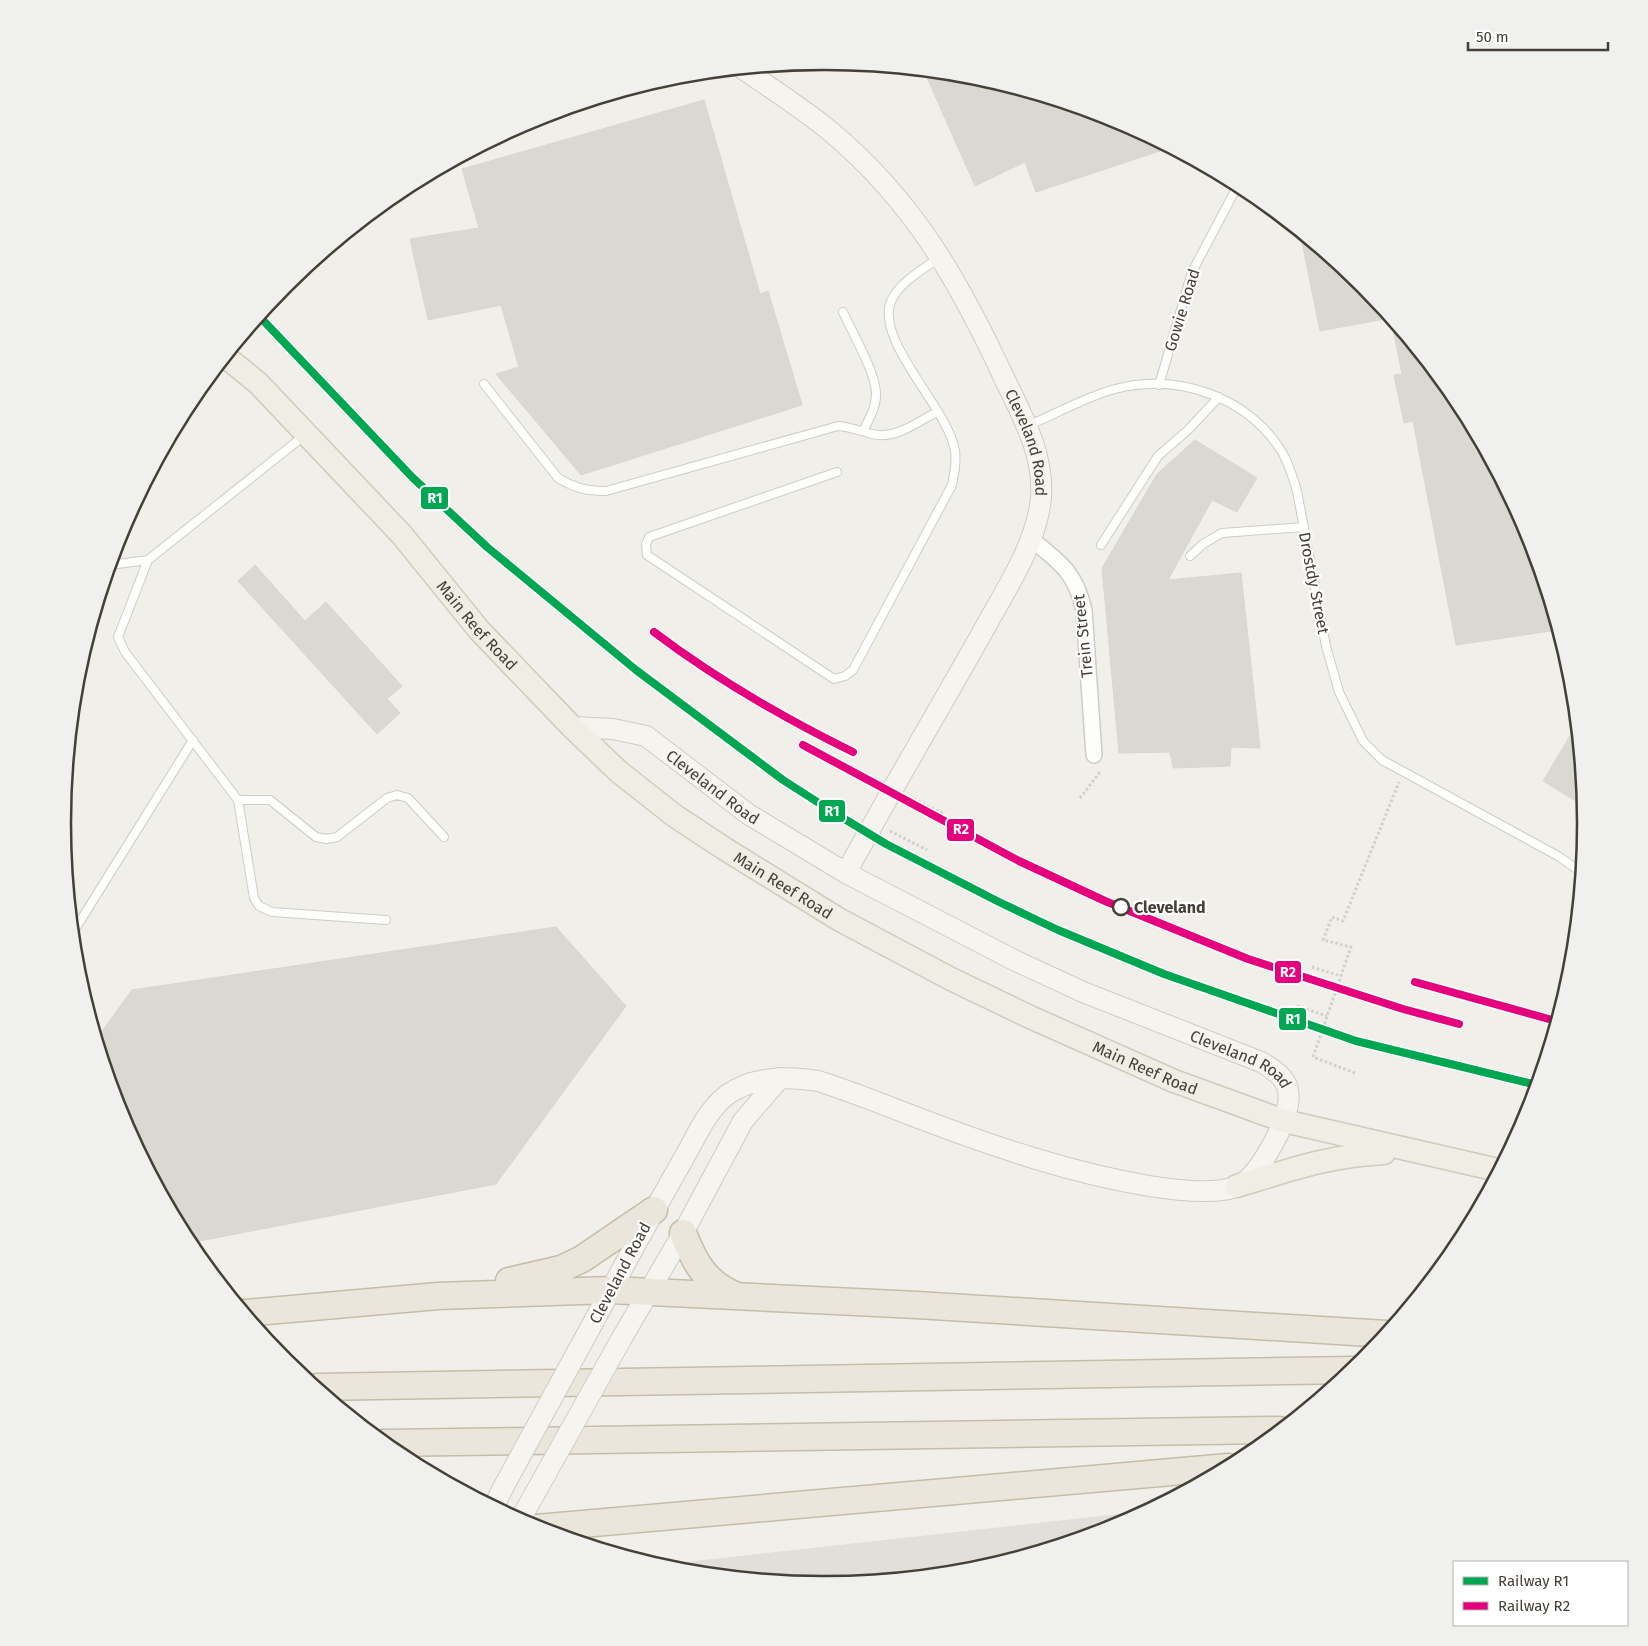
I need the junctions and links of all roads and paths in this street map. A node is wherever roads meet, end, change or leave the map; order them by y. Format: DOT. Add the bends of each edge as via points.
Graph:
graph roads {
  1 [pos="750,74"];
  2 [pos="1234,192"];
  3 [pos="941,256"];
  4 [pos="843,312"];
  5 [pos="231,361"];
  6 [pos="484,384"];
  7 [pos="1159,385"];
  8 [pos="1219,397"];
  9 [pos="937,412"];
  10 [pos="1027,426"];
  11 [pos="863,431"];
  12 [pos="306,433"];
  13 [pos="837,472"];
  14 [pos="1304,526"];
  15 [pos="1030,538"];
  16 [pos="1101,545"];
  17 [pos="1190,556"];
  18 [pos="148,560"];
  19 [pos="117,564"];
  20 [pos="572,727"];
  21 [pos="193,740"];
  22 [pos="1094,755"];
  23 [pos="1403,772"];
  24 [pos="893,789"];
  25 [pos="1080,798"];
  26 [pos="238,800"];
  27 [pos="944,814"];
  28 [pos="874,823"];
  29 [pos="444,837"];
  30 [pos="927,850"];
  31 [pos="1575,868"];
  32 [pos="846,873"];
  33 [pos="386,920"];
  34 [pos="78,925"];
  35 [pos="1312,967"];
  36 [pos="1341,976"];
  37 [pos="1297,1006"];
  38 [pos="1327,1016"];
  39 [pos="1355,1073"];
  40 [pos="780,1078"];
  41 [pos="1284,1120"];
  42 [pos="1412,1151"];
  43 [pos="1492,1169"];
  44 [pos="1237,1186"];
  45 [pos="654,1210"];
  46 [pos="684,1233"];
  47 [pos="611,1290"];
  48 [pos="650,1291"];
  49 [pos="738,1296"];
  50 [pos="338,1305"];
  51 [pos="253,1312"];
  52 [pos="1376,1333"];
  53 [pos="1340,1370"];
  54 [pos="326,1387"];
  55 [pos="1268,1430"];
  56 [pos="397,1443"];
  57 [pos="1210,1469"];
  58 [pos="497,1501"];
  59 [pos="524,1513"];
  60 [pos="556,1526"];
  1 -- 3 [label="street, Cleveland Road" via="856,154 910,212"];
  2 -- 7 [label="lane, Gowie Road" via="1192,272"];
  3 -- 9 [label="lane" via="906,283 890,304 892,333"];
  3 -- 10 [label="street, Cleveland Road" via="994,355"];
  4 -- 11 [label="lane" via="874,381 875,408"];
  5 -- 12 [label="main road, Main Reef Road" via="258,383"];
  6 -- 11 [label="lane" via="558,478 590,492 606,491 838,426"];
  7 -- 8 [label="lane, Drostdy Street" via="1180,386"];
  7 -- 10 [label="lane, Drostdy Street" via="1115,389"];
  8 -- 14 [label="lane, Drostdy Street" via="1251,416 1282,452 1297,491"];
  8 -- 16 [label="lane" via="1158,456"];
  9 -- 11 [label="lane" via="895,434"];
  9 -- 13 [label="lane" via="955,449 952,485 853,670 845,676 834,679 647,555 649,537"];
  10 -- 15 [label="street, Cleveland Road" via="1036,450 1041,490 1040,506"];
  12 -- 18 [label="lane"];
  12 -- 20 [label="main road, Main Reef Road" via="402,535 479,630"];
  14 -- 17 [label="lane" via="1222,533"];
  14 -- 23 [label="lane, Drostdy Street" via="1326,646 1339,692 1363,741 1382,760"];
  15 -- 22 [label="street, Trein Street" via="1063,565 1079,589 1084,610"];
  15 -- 24 [label="street, Cleveland Road" via="998,604"];
  18 -- 19 [label="lane"];
  18 -- 21 [label="lane" via="118,637 125,652"];
  20 -- 32 [label="street, Cleveland Road" via="613,729 646,736 748,814"];
  20 -- 41 [label="main road, Main Reef Road" via="619,772 675,816 840,920 1030,1018 1174,1081"];
  21 -- 26 [label="lane"];
  21 -- 34 [label="lane"];
  22 -- 25 [label="path" via="1100,772"];
  23 -- 31 [label="lane, Drostdy Street"];
  23 -- 36 [label="path" via="1343,921 1332,917 1323,940 1351,947"];
  24 -- 27 [label="path"];
  24 -- 28 [label="street, Cleveland Road"];
  26 -- 29 [label="lane" via="270,800 316,837 326,839 337,837 387,798 397,795 408,798"];
  26 -- 33 [label="lane" via="254,898 259,906 272,912"];
  28 -- 30 [label="path"];
  28 -- 32 [label="street, Cleveland Road"];
  32 -- 41 [label="street, Cleveland Road" via="1083,992 1261,1062 1284,1078 1288,1087"];
  35 -- 36 [label="path"];
  36 -- 38 [label="path"];
  37 -- 38 [label="path"];
  38 -- 39 [label="path" via="1313,1057"];
  40 -- 44 [label="street, Cleveland Road" via="818,1081 1009,1150 1089,1173 1172,1189"];
  40 -- 45 [label="street, Cleveland Road" via="754,1081 719,1102"];
  40 -- 46 [label="street, Cleveland Road" via="743,1121"];
  41 -- 42 [label="main road, Main Reef Road"];
  41 -- 44 [label="street, Cleveland Road" via="1260,1165"];
  42 -- 43 [label="main road, Main Reef Road"];
  42 -- 44 [label="main road" via="1335,1157"];
  45 -- 47 [label="street, Cleveland Road"];
  45 -- 50 [label="highway" via="590,1254 561,1269 504,1282 383,1296"];
  46 -- 48 [label="street, Cleveland Road"];
  46 -- 49 [label="highway" via="700,1270 716,1286"];
  47 -- 48 [label="highway"];
  47 -- 50 [label="highway" via="438,1296"];
  47 -- 58 [label="street, Cleveland Road, bridge"];
  48 -- 49 [label="highway"];
  48 -- 59 [label="street, Cleveland Road, bridge"];
  49 -- 52 [label="highway"];
  50 -- 51 [label="highway"];
  53 -- 54 [label="highway"];
  55 -- 56 [label="highway"];
  57 -- 60 [label="highway"];
}
